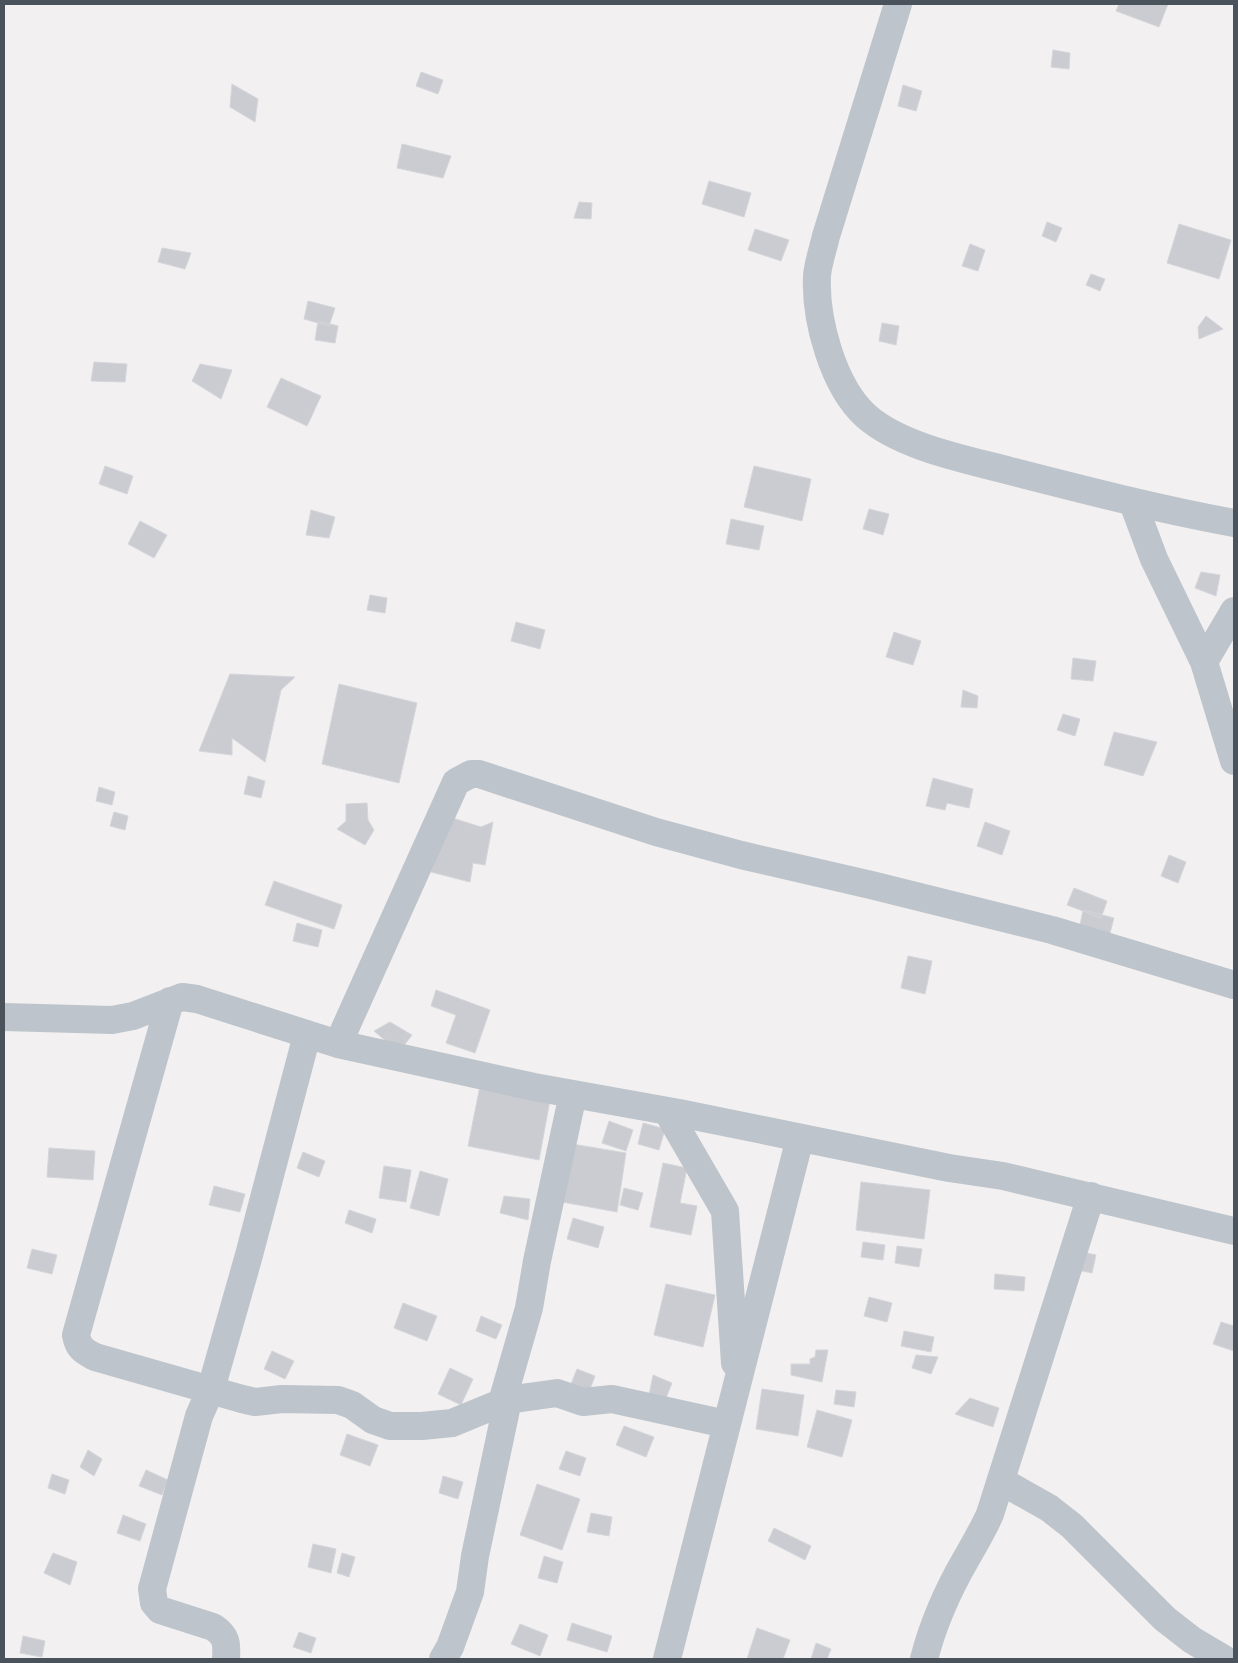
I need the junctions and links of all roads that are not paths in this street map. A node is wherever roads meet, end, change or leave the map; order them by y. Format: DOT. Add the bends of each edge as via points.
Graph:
graph roads {
  1 [pos="898,4"];
  2 [pos="1133,503"];
  3 [pos="1234,523"];
  4 [pos="1234,612"];
  5 [pos="1204,662"];
  6 [pos="1234,761"];
  7 [pos="1234,985"];
  8 [pos="170,1001"];
  9 [pos="4,1017"];
  10 [pos="307,1035"];
  11 [pos="338,1044"];
  12 [pos="573,1094"];
  13 [pos="667,1111"];
  14 [pos="800,1138"];
  15 [pos="1091,1196"];
  16 [pos="1234,1231"];
  17 [pos="738,1376"];
  18 [pos="211,1389"];
  19 [pos="508,1400"];
  20 [pos="726,1424"];
  21 [pos="1001,1481"];
  22 [pos="226,1659"];
  23 [pos="443,1659"];
  24 [pos="667,1659"];
  25 [pos="924,1659"];
  26 [pos="1224,1659"];
  1 -- 2 [label="street" via="826,236 817,275 817,304 822,331 840,379 851,400 867,416 897,436 951,455"];
  2 -- 3 [label="street"];
  2 -- 5 [label="street" via="1154,559"];
  4 -- 5 [label="street"];
  5 -- 6 [label="street"];
  7 -- 11 [label="street" via="1052,930 694,842 480,774 471,774 456,782"];
  8 -- 9 [label="street" via="133,1016 112,1020"];
  8 -- 10 [label="street" via="182,997 197,999"];
  8 -- 18 [label="street" via="76,1335 83,1351 95,1357"];
  10 -- 11 [label="street"];
  10 -- 18 [label="street" via="278,1152"];
  11 -- 12 [label="street"];
  12 -- 13 [label="street"];
  12 -- 19 [label="street" via="536,1261 529,1308 504,1395"];
  13 -- 14 [label="street"];
  13 -- 17 [label="street" via="725,1211 733,1356"];
  14 -- 15 [label="street"];
  14 -- 17 [label="street"];
  15 -- 16 [label="street"];
  15 -- 21 [label="street"];
  17 -- 20 [label="street"];
  18 -- 19 [label="street" via="256,1402 338,1400 390,1426 452,1422"];
  18 -- 22 [label="street" via="199,1416 152,1589 154,1603 160,1610 221,1632 225,1637"];
  19 -- 20 [label="street" via="557,1393 582,1402 612,1399"];
  19 -- 23 [label="street" via="470,1592"];
  20 -- 24 [label="street"];
  21 -- 25 [label="street" via="981,1536 944,1602"];
  21 -- 26 [label="street" via="1049,1508 1072,1526 1165,1619"];
}
